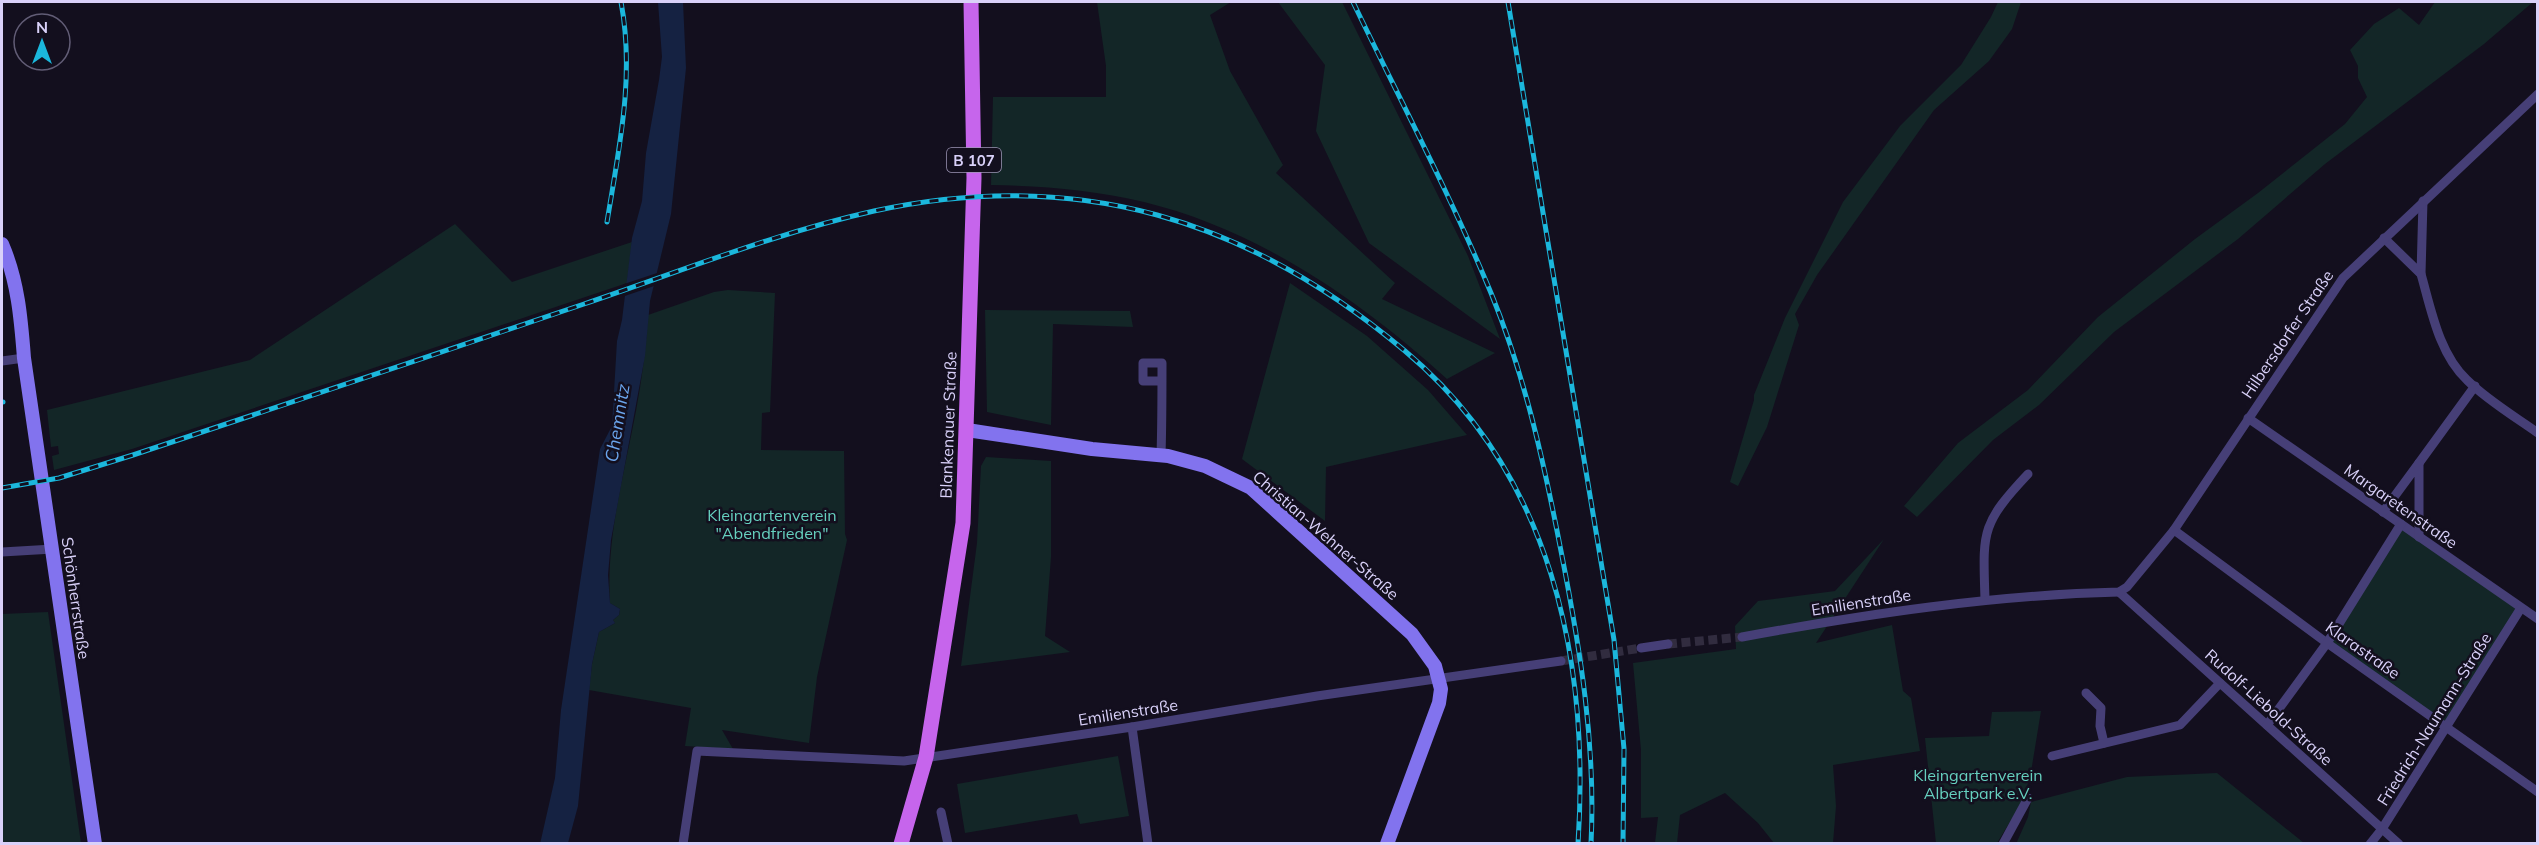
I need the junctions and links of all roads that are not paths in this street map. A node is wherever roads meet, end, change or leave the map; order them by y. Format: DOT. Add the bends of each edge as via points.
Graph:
graph roads {
  1 [pos="971,2"];
  2 [pos="2538,94"];
  3 [pos="2423,201"];
  4 [pos="2384,238"];
  5 [pos="2,244"];
  6 [pos="2421,274"];
  7 [pos="24,358"];
  8 [pos="2,360"];
  9 [pos="1162,381"];
  10 [pos="2475,386"];
  11 [pos="2248,418"];
  12 [pos="967,430"];
  13 [pos="2538,434"];
  14 [pos="1161,455"];
  15 [pos="2419,463"];
  16 [pos="2028,474"];
  17 [pos="2383,512"];
  18 [pos="2401,524"];
  19 [pos="2174,530"];
  20 [pos="2419,537"];
  21 [pos="53,549"];
  22 [pos="2,552"];
  23 [pos="2119,592"];
  24 [pos="1985,600"];
  25 [pos="2522,608"];
  26 [pos="2538,620"];
  27 [pos="1743,637"];
  28 [pos="2327,643"];
  29 [pos="1668,644"];
  30 [pos="1641,648"];
  31 [pos="1561,661"];
  32 [pos="1439,679"];
  33 [pos="2220,683"];
  34 [pos="2086,693"];
  35 [pos="2267,725"];
  36 [pos="1132,727"];
  37 [pos="2448,727"];
  38 [pos="2104,743"];
  39 [pos="2052,756"];
  40 [pos="926,758"];
  41 [pos="2538,792"];
  42 [pos="2028,798"];
  43 [pos="941,812"];
  44 [pos="2382,829"];
  45 [pos="95,843"];
  46 [pos="683,843"];
  47 [pos="901,843"];
  48 [pos="948,843"];
  49 [pos="1148,843"];
  50 [pos="1387,843"];
  51 [pos="2003,843"];
  52 [pos="2370,843"];
  53 [pos="2399,843"];
  1 -- 12 [label="main road, Blankenauer Straße / B 107" via="974,178"];
  2 -- 3 [label="street, Hilbersdorfer Straße"];
  3 -- 4 [label="street, Hilbersdorfer Straße"];
  3 -- 6 [label="street"];
  4 -- 6 [label="street"];
  4 -- 11 [label="street, Hilbersdorfer Straße" via="2343,278"];
  5 -- 7 [label="main road, Schönherrstraße" via="18,299"];
  6 -- 10 [label="street" via="2433,320 2453,363"];
  7 -- 8 [label="street"];
  7 -- 21 [label="main road, Schönherrstraße"];
  9 -- 14 [label="street"];
  10 -- 13 [label="street"];
  10 -- 15 [label="street"];
  11 -- 17 [label="street, Margaretenstraße"];
  11 -- 19 [label="street, Hilbersdorfer Straße"];
  12 -- 14 [label="main road, Christian-Wehner-Straße"];
  12 -- 40 [label="main road, Blankenauer Straße / B 107" via="963,523"];
  14 -- 32 [label="main road, Christian-Wehner-Straße" via="1205,466 1251,488 1412,634 1429,655"];
  15 -- 17 [label="street"];
  15 -- 20 [label="street"];
  16 -- 24 [label="street" via="1999,506 1986,530"];
  17 -- 18 [label="street, Margaretenstraße"];
  18 -- 20 [label="street, Margaretenstraße"];
  18 -- 28 [label="street"];
  19 -- 23 [label="street, Hilbersdorfer Straße"];
  19 -- 28 [label="street, Klarastraße"];
  20 -- 25 [label="street, Margaretenstraße"];
  21 -- 22 [label="street"];
  21 -- 45 [label="main road, Schönherrstraße"];
  23 -- 24 [label="street, Emilienstraße"];
  23 -- 33 [label="street, Rudolf-Liebold-Straße"];
  24 -- 27 [label="street, Emilienstraße"];
  25 -- 26 [label="street, Margaretenstraße"];
  25 -- 37 [label="street, Friedrich-Naumann-Straße"];
  28 -- 35 [label="street"];
  28 -- 37 [label="street, Klarastraße"];
  29 -- 30 [label="street"];
  31 -- 32 [label="street, Emilienstraße"];
  32 -- 36 [label="street, Emilienstraße"];
  32 -- 50 [label="main road" via="1439,703"];
  33 -- 35 [label="street, Rudolf-Liebold-Straße"];
  33 -- 38 [label="street" via="2180,726"];
  34 -- 38 [label="street" via="2101,708"];
  35 -- 44 [label="street, Rudolf-Liebold-Straße"];
  36 -- 40 [label="street, Emilienstraße"];
  36 -- 49 [label="street"];
  37 -- 41 [label="street, Klarastraße"];
  37 -- 44 [label="street, Friedrich-Naumann-Straße"];
  38 -- 39 [label="street"];
  40 -- 46 [label="street, Emilienstraße" via="904,761 698,751"];
  40 -- 47 [label="main road, Blankenauer Straße / B 107"];
  42 -- 51 [label="street"];
  43 -- 48 [label="street"];
  44 -- 52 [label="street, Friedrich-Naumann-Straße"];
  44 -- 53 [label="street, Rudolf-Liebold-Straße"];
}
